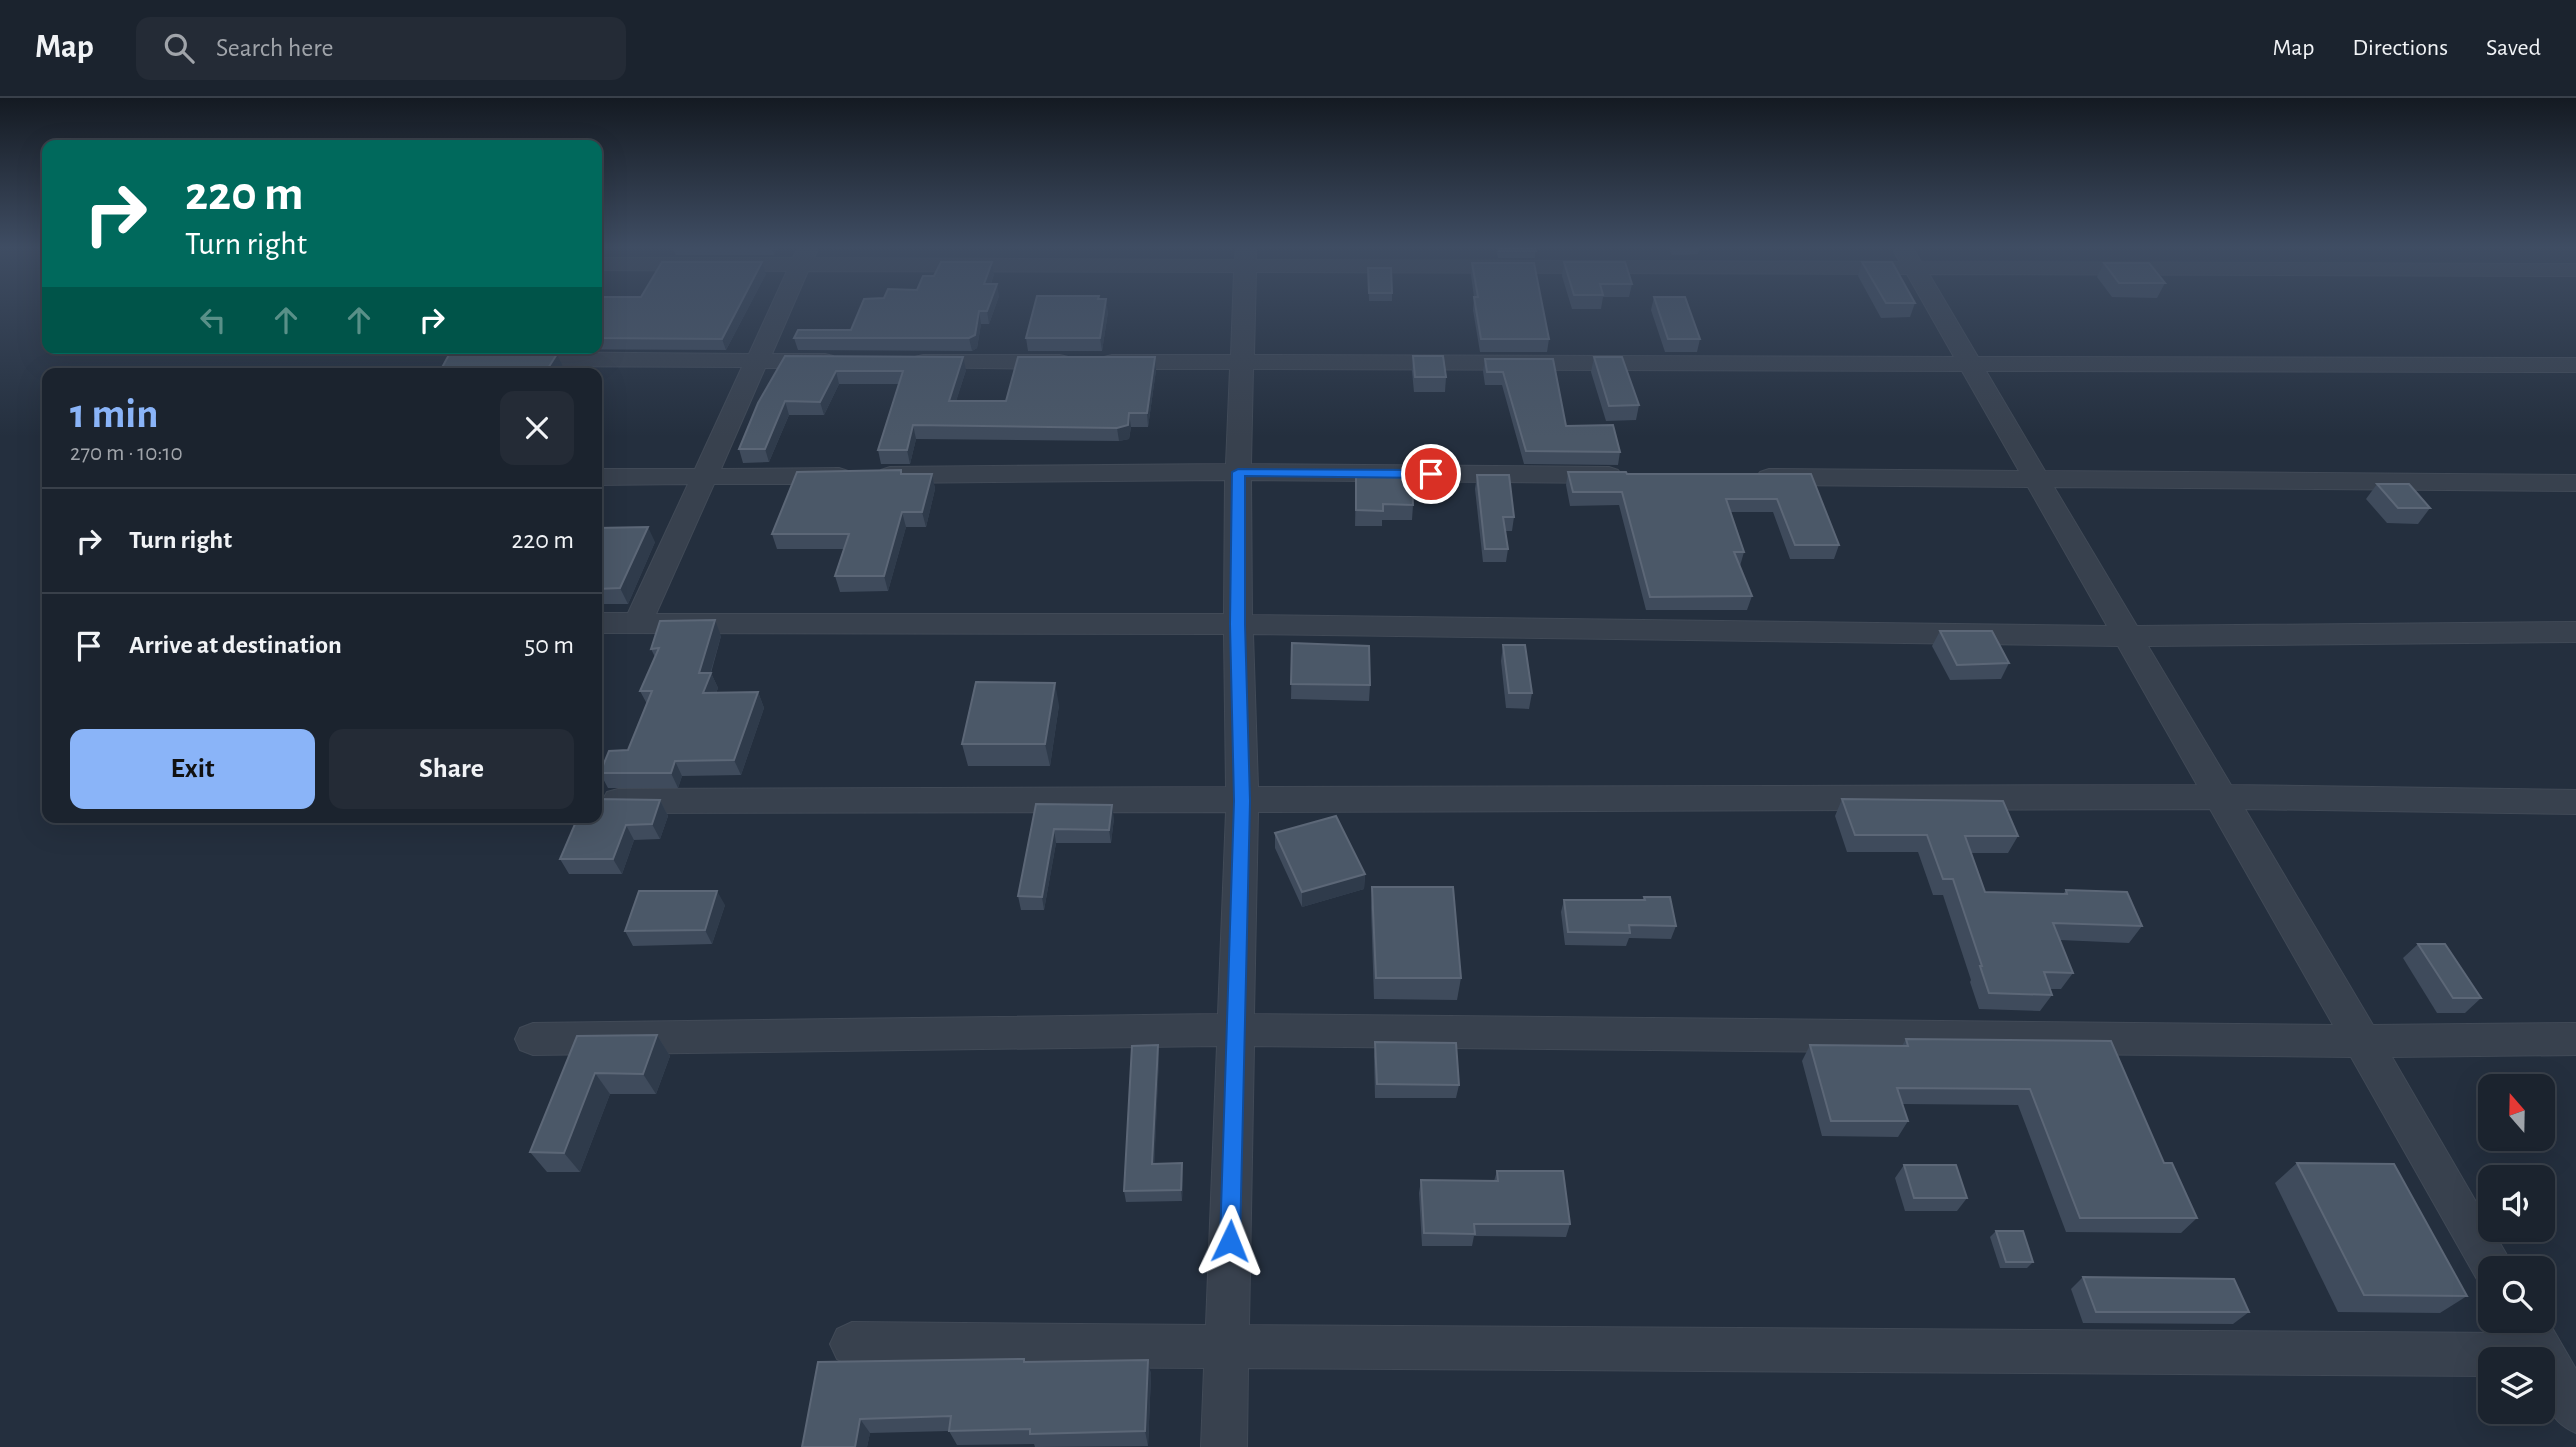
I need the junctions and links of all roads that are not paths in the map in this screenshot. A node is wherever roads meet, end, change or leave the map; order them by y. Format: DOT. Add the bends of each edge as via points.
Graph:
graph roads {
  1 [pos="781,311"];
  2 [pos="1243,311"];
  3 [pos="1940,311"];
  4 [pos="494,359"];
  5 [pos="759,361"];
  6 [pos="841,361"];
  7 [pos="896,361"];
  8 [pos="1240,363"];
  9 [pos="1970,363"];
  10 [pos="2576,365"];
  11 [pos="1238,472"];
  12 [pos="1637,476"];
  13 [pos="602,477"];
  14 [pos="705,477"];
  15 [pos="1748,477"];
  16 [pos="2036,479"];
  17 [pos="2576,483"];
  18 [pos="602,623"];
  19 [pos="638,623"];
  20 [pos="1238,624"];
  21 [pos="2576,632"];
  22 [pos="2127,636"];
  23 [pos="2221,797"];
  24 [pos="602,801"];
  25 [pos="1242,801"];
  26 [pos="2576,802"];
  27 [pos="1236,1030"];
  28 [pos="533,1039"];
  29 [pos="2576,1039"];
  30 [pos="2362,1041"];
  31 [pos="2486,1256"];
  32 [pos="2534,1338"];
  33 [pos="852,1343"];
  34 [pos="1227,1347"];
  35 [pos="2576,1410"];
  36 [pos="1224,1447"];
  1 -- 5 [label="street"];
  2 -- 8 [label="street"];
  3 -- 9 [label="street"];
  4 -- 5 [label="street"];
  5 -- 6 [label="street"];
  5 -- 14 [label="street"];
  7 -- 8 [label="street"];
  8 -- 9 [label="street"];
  8 -- 11 [label="street"];
  9 -- 10 [label="street"];
  9 -- 16 [label="street"];
  11 -- 12 [label="street"];
  11 -- 14 [label="street"];
  11 -- 20 [label="street"];
  13 -- 14 [label="street"];
  14 -- 19 [label="street"];
  15 -- 16 [label="street"];
  16 -- 17 [label="street"];
  16 -- 22 [label="street"];
  18 -- 19 [label="street"];
  19 -- 20 [label="street"];
  20 -- 22 [label="street"];
  20 -- 25 [label="street"];
  21 -- 22 [label="street"];
  22 -- 23 [label="street"];
  23 -- 25 [label="street"];
  23 -- 26 [label="street"];
  23 -- 30 [label="street"];
  24 -- 25 [label="street"];
  25 -- 27 [label="street"];
  27 -- 28 [label="street"];
  27 -- 30 [label="street"];
  27 -- 34 [label="street"];
  29 -- 30 [label="street"];
  30 -- 31 [label="street"];
  32 -- 34 [label="street"];
  32 -- 35 [label="street"];
  33 -- 34 [label="street"];
  34 -- 36 [label="street"];
}
